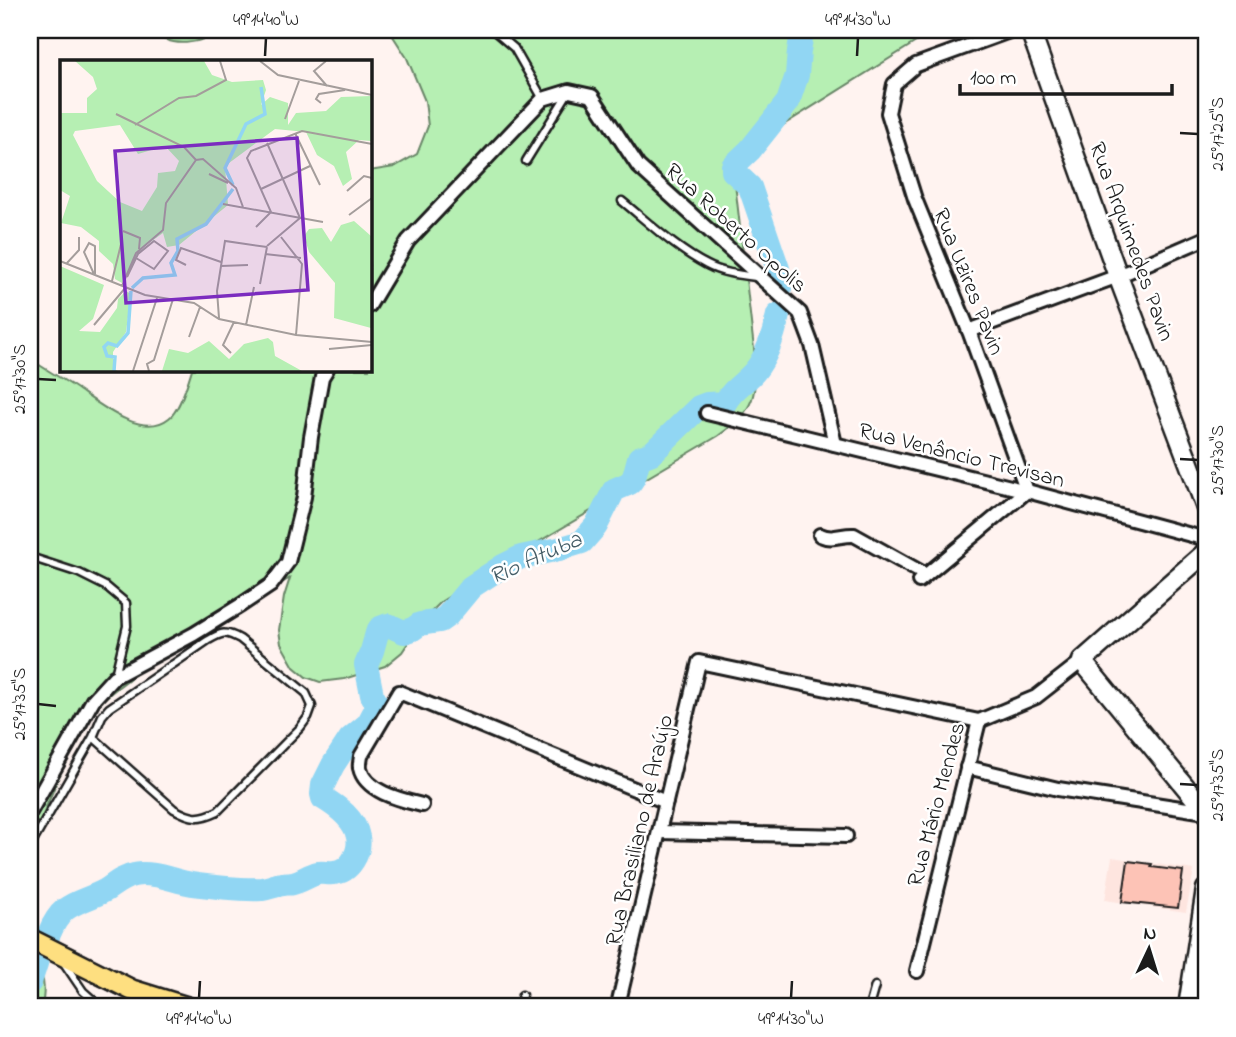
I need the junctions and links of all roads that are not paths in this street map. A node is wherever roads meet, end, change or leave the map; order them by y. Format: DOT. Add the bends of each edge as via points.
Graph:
graph roads {
  1 [pos="493,30"];
  2 [pos="1012,30"];
  3 [pos="1030,30"];
  4 [pos="569,91"];
  5 [pos="543,99"];
  6 [pos="526,161"];
  7 [pos="622,201"];
  8 [pos="1206,238"];
  9 [pos="1118,276"];
  10 [pos="762,278"];
  11 [pos="371,303"];
  12 [pos="969,331"];
  13 [pos="326,371"];
  14 [pos="707,414"];
  15 [pos="835,444"];
  16 [pos="1027,491"];
  17 [pos="1206,508"];
  18 [pos="820,535"];
  19 [pos="1206,539"];
  20 [pos="1206,552"];
  21 [pos="30,557"];
  22 [pos="1082,662"];
  23 [pos="114,677"];
  24 [pos="979,721"];
  25 [pos="93,737"];
  26 [pos="967,767"];
  27 [pos="666,802"];
  28 [pos="422,805"];
  29 [pos="30,812"];
  30 [pos="1206,812"];
  31 [pos="659,832"];
  32 [pos="846,836"];
  33 [pos="30,847"];
  34 [pos="1206,889"];
  35 [pos="30,939"];
  36 [pos="56,953"];
  37 [pos="916,971"];
  38 [pos="875,986"];
  39 [pos="522,995"];
  40 [pos="101,1007"];
  41 [pos="187,1007"];
  42 [pos="520,1007"];
  43 [pos="619,1007"];
  44 [pos="869,1007"];
  45 [pos="1188,1007"];
  1 -- 5 [label="lane" via="514,48"];
  2 -- 12 [label="street, Rua Uzires Pavin" via="916,65 894,84 888,113 915,199"];
  3 -- 9 [label="street, Rua Arquimedes Pavin"];
  4 -- 5 [label="street"];
  4 -- 6 [label="lane"];
  4 -- 10 [label="street, Rua Roberto Opolis" via="592,96 638,166"];
  5 -- 11 [label="street" via="408,241"];
  7 -- 10 [label="lane" via="709,266"];
  8 -- 9 [label="street"];
  9 -- 12 [label="street"];
  9 -- 17 [label="street, Rua Arquimedes Pavin"];
  10 -- 15 [label="street, Rua Roberto Opolis" via="800,313"];
  12 -- 16 [label="street, Rua Uzires Pavin"];
  13 -- 23 [label="street" via="288,562 271,584 241,605"];
  14 -- 15 [label="street, Rua Venâncio Trevisan"];
  15 -- 16 [label="street, Rua Venâncio Trevisan"];
  16 -- 18 [label="street" via="922,578 854,535 830,539"];
  16 -- 19 [label="street, Rua Venâncio Trevisan"];
  20 -- 22 [label="street, Rua Mário Mendes"];
  21 -- 23 [label="lane" via="89,578 126,603 127,626"];
  22 -- 24 [label="street, Rua Mário Mendes" via="1036,697"];
  22 -- 30 [label="street"];
  23 -- 29 [label="street" via="93,700"];
  24 -- 26 [label="street, Rua Mário Mendes"];
  24 -- 27 [label="street, Rua Brasiliano de Araújo" via="699,662"];
  25 -- 25 [label="lane" via="109,708 222,633 240,639 306,693 312,706 300,728 218,811 204,817 187,817 174,809"];
  25 -- 33 [label="lane"];
  26 -- 30 [label="street" via="1058,789"];
  26 -- 37 [label="street, Rua Mário Mendes"];
  27 -- 28 [label="street" via="399,692 359,767 367,781 388,796"];
  27 -- 31 [label="street, Rua Brasiliano de Araújo"];
  31 -- 32 [label="street"];
  31 -- 43 [label="street, Rua Brasiliano de Araújo"];
  34 -- 45 [label="street"];
  35 -- 36 [label="main road"];
  36 -- 40 [label="lane" via="83,991"];
  36 -- 41 [label="main road" via="132,990"];
  38 -- 44 [label="lane"];
  39 -- 42 [label="lane"];
}
